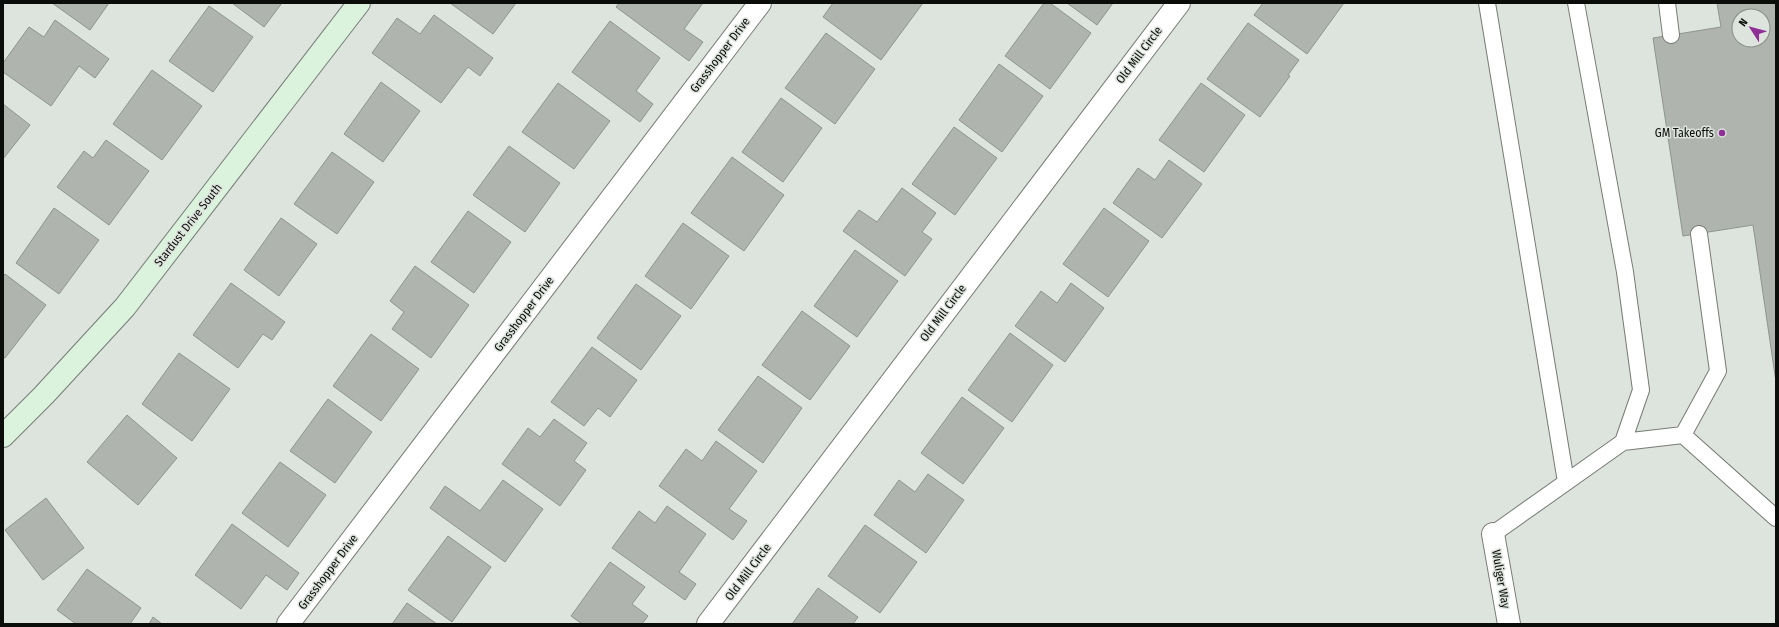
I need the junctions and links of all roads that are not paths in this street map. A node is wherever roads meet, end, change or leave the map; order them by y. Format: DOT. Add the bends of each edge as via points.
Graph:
graph roads {
  1 [pos="359,3"];
  2 [pos="760,3"];
  3 [pos="1179,3"];
  4 [pos="1487,3"];
  5 [pos="1576,3"];
  6 [pos="1667,3"];
  7 [pos="1671,35"];
  8 [pos="1699,234"];
  9 [pos="1683,435"];
  10 [pos="3,436"];
  11 [pos="1623,442"];
  12 [pos="1566,482"];
  13 [pos="1776,518"];
  14 [pos="1493,534"];
  15 [pos="288,624"];
  16 [pos="708,624"];
  17 [pos="1508,624"];
  1 -- 10 [label="street, Stardust Drive South" via="125,307"];
  2 -- 15 [label="street, Grasshopper Drive"];
  3 -- 16 [label="street, Old Mill Circle"];
  4 -- 12 [label="lane"];
  5 -- 11 [label="lane" via="1625,272 1641,390"];
  6 -- 7 [label="lane"];
  8 -- 9 [label="lane" via="1718,371"];
  9 -- 11 [label="lane"];
  9 -- 13 [label="lane"];
  11 -- 12 [label="lane"];
  12 -- 14 [label="lane"];
  14 -- 17 [label="street, Wuliger Way"];
}
